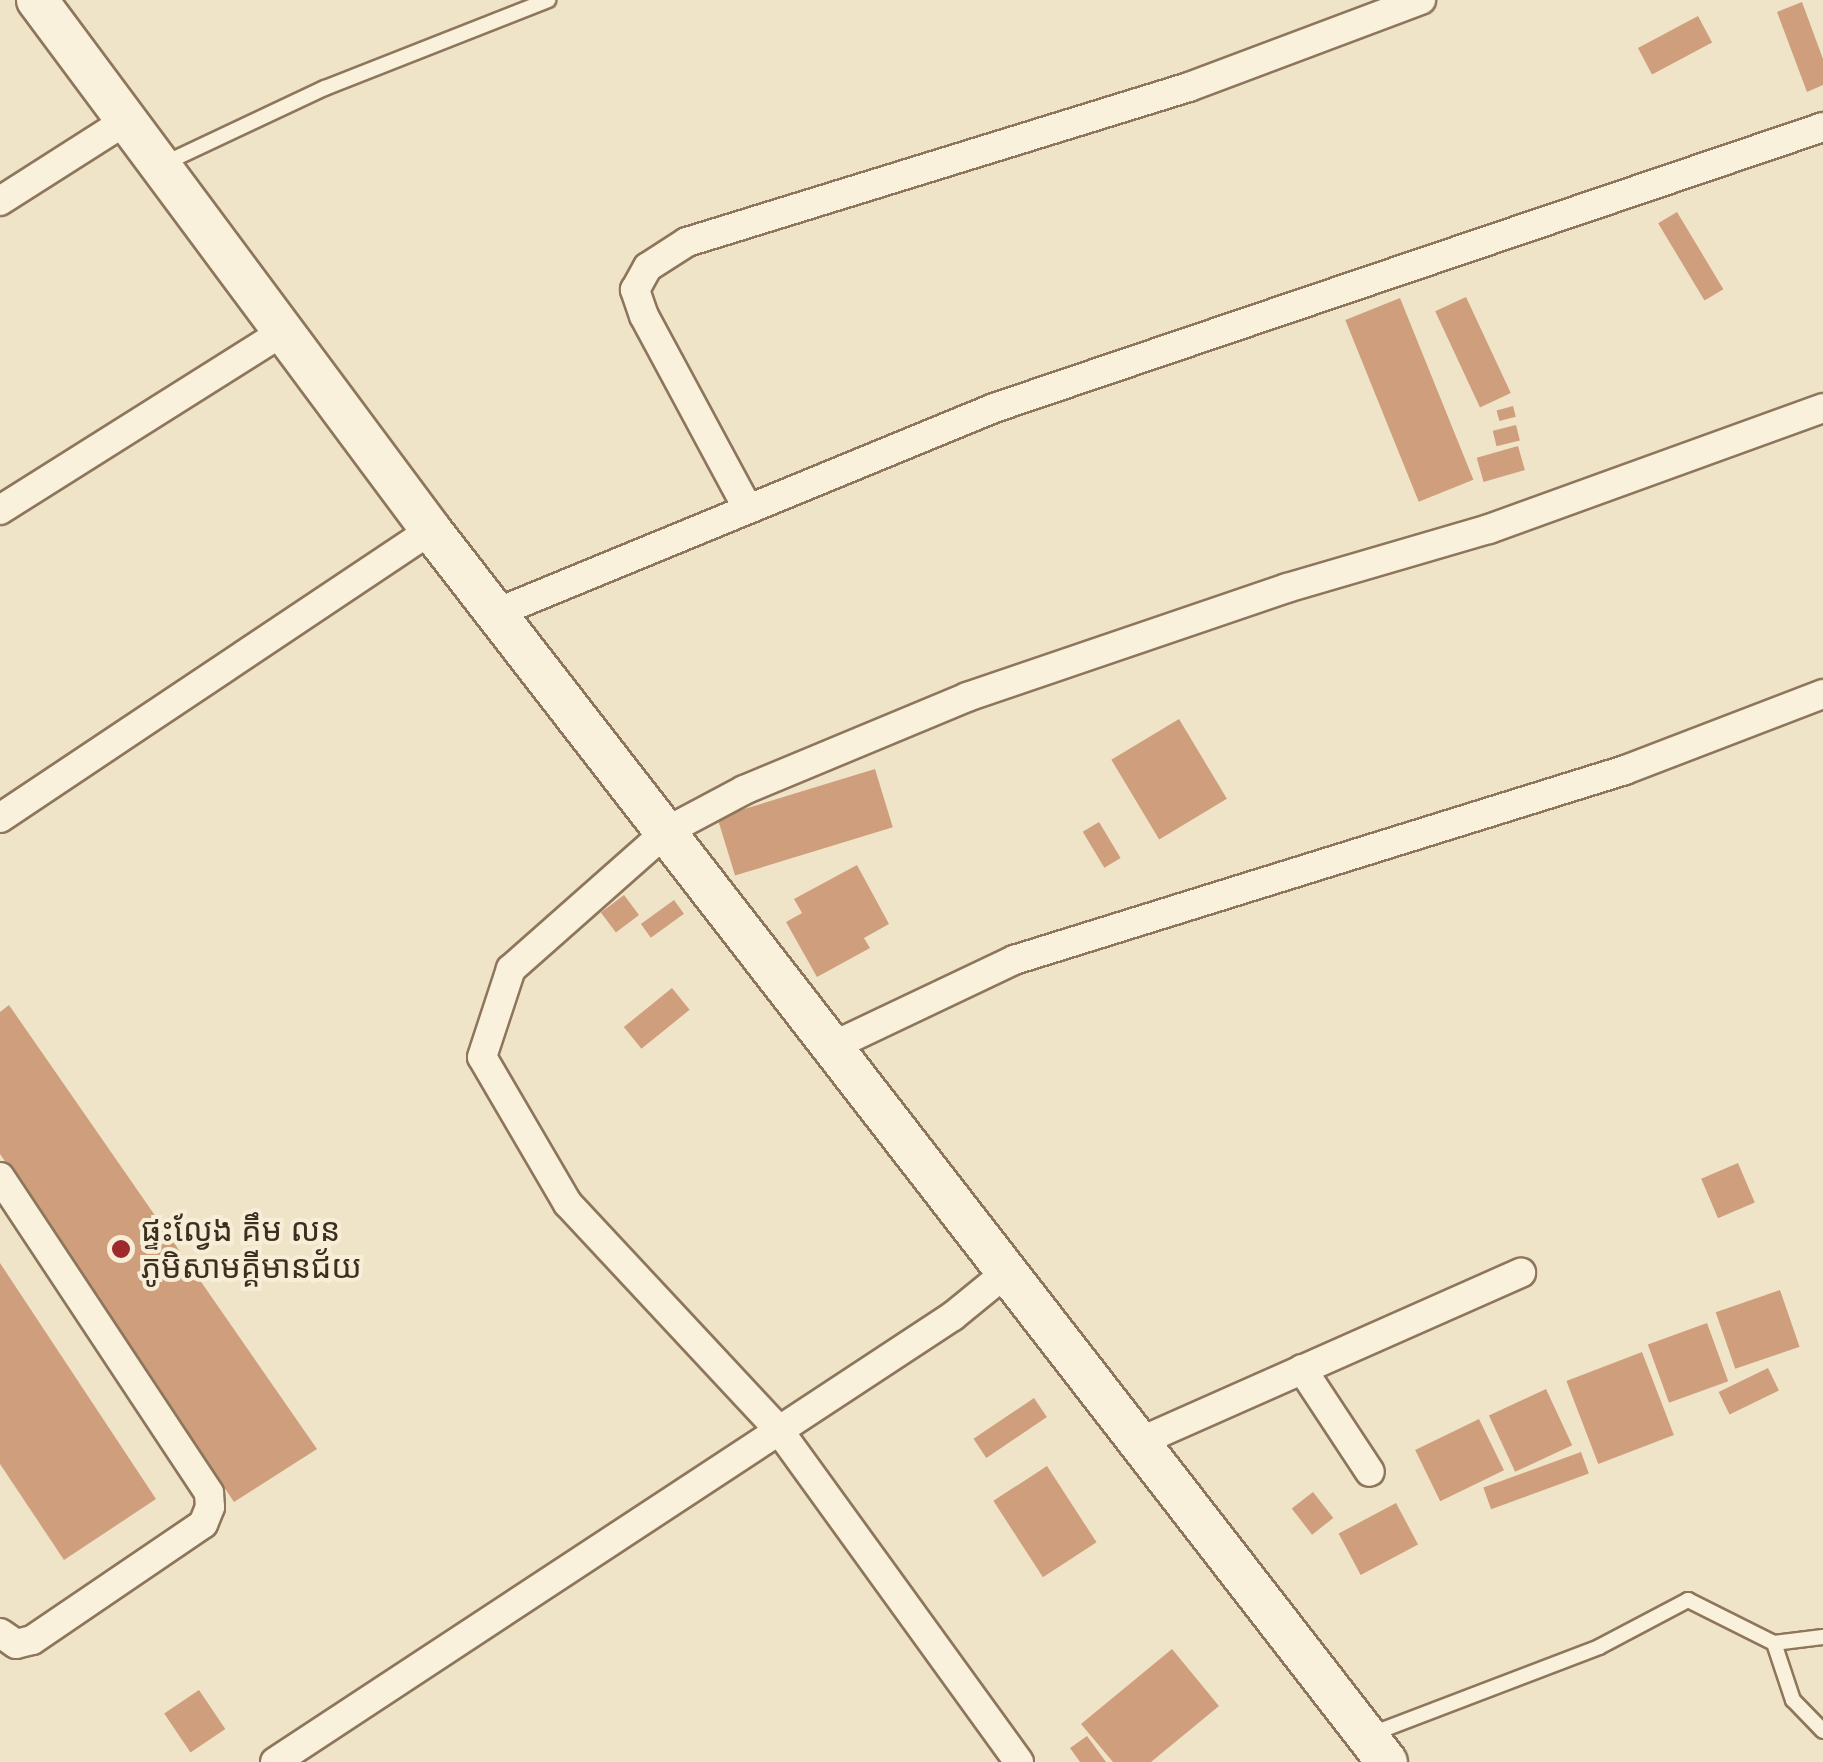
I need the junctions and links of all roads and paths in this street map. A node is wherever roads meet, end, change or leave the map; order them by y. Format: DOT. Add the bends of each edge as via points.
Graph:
graph roads {
  1 [pos="38,0"];
  2 [pos="548,0"];
  3 [pos="1421,0"];
  4 [pos="127,120"];
  5 [pos="1823,127"];
  6 [pos="161,166"];
  7 [pos="0,201"];
  8 [pos="284,331"];
  9 [pos="1823,408"];
  10 [pos="748,509"];
  11 [pos="0,510"];
  12 [pos="431,530"];
  13 [pos="496,613"];
  14 [pos="1823,694"];
  15 [pos="0,818"];
  16 [pos="667,830"];
  17 [pos="831,1046"];
  18 [pos="0,1176"];
  19 [pos="1007,1272"];
  20 [pos="1521,1273"];
  21 [pos="1302,1369"];
  22 [pos="780,1430"];
  23 [pos="1139,1442"];
  24 [pos="1370,1472"];
  25 [pos="0,1633"];
  26 [pos="1823,1637"];
  27 [pos="1774,1643"];
  28 [pos="1823,1731"];
  29 [pos="1378,1748"];
  30 [pos="275,1762"];
  31 [pos="1019,1762"];
  1 -- 4 [label="street"];
  2 -- 6 [label="lane" via="325,88"];
  3 -- 10 [label="street" via="1188,87 687,242 648,267 635,290 644,316"];
  4 -- 6 [label="street"];
  4 -- 7 [label="street"];
  5 -- 10 [label="street" via="994,408"];
  6 -- 8 [label="street"];
  8 -- 11 [label="street"];
  8 -- 12 [label="street"];
  9 -- 16 [label="street" via="1488,529 1287,588 968,697 744,790"];
  10 -- 13 [label="street"];
  12 -- 13 [label="street"];
  12 -- 15 [label="street"];
  13 -- 16 [label="street"];
  14 -- 17 [label="street" via="1625,770 1014,960"];
  16 -- 17 [label="street"];
  16 -- 22 [label="street" via="511,970 482,1057 568,1204"];
  17 -- 19 [label="street"];
  18 -- 25 [label="street" via="210,1493 203,1524 32,1640 16,1644"];
  19 -- 22 [label="street"];
  19 -- 23 [label="street"];
  20 -- 21 [label="street"];
  21 -- 23 [label="street"];
  21 -- 24 [label="street"];
  22 -- 30 [label="street"];
  22 -- 31 [label="street"];
  23 -- 29 [label="street"];
  26 -- 27 [label="lane"];
  27 -- 28 [label="lane" via="1793,1700"];
  27 -- 29 [label="lane" via="1688,1600"];
}
